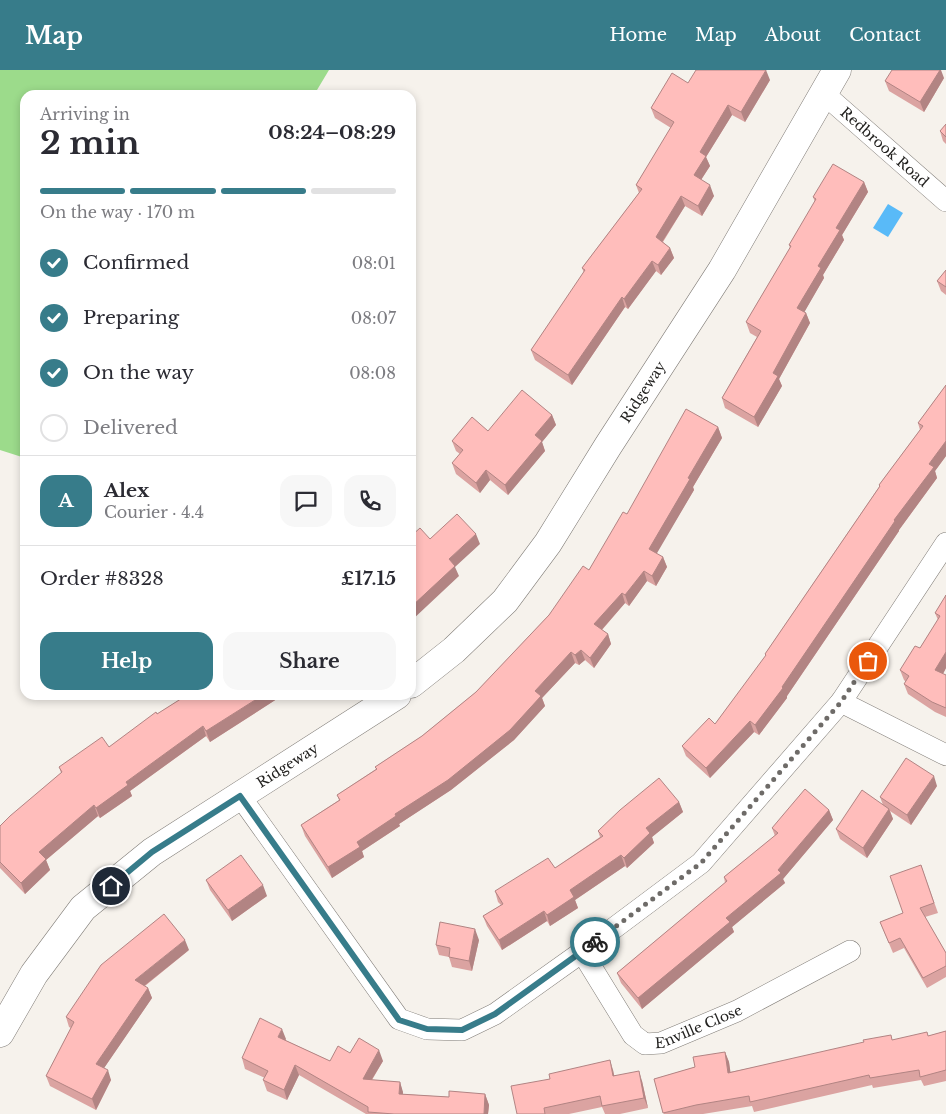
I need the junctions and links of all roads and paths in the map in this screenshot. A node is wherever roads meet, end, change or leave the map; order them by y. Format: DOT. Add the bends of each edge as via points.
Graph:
graph roads {
  1 [pos="837,70"];
  2 [pos="823,93"];
  3 [pos="946,201"];
  4 [pos="946,543"];
  5 [pos="416,680"];
  6 [pos="389,700"];
  7 [pos="841,702"];
  8 [pos="946,755"];
  9 [pos="240,796"];
  10 [pos="850,951"];
  11 [pos="582,952"];
  12 [pos="0,1034"];
  1 -- 2 [label="street, Ridgeway"];
  2 -- 3 [label="street, Redbrook Road"];
  2 -- 5 [label="street, Ridgeway" via="722,270 548,543 505,601 454,650"];
  4 -- 7 [label="street"];
  6 -- 9 [label="street, Ridgeway"];
  7 -- 8 [label="street"];
  7 -- 11 [label="street" via="701,863"];
  9 -- 11 [label="street" via="399,1020 427,1029 462,1030 495,1014"];
  9 -- 12 [label="street, Ridgeway" via="152,852 83,908 34,974"];
  10 -- 11 [label="street, Enville Close" via="736,1011 661,1044 645,1044 633,1035"];
}
